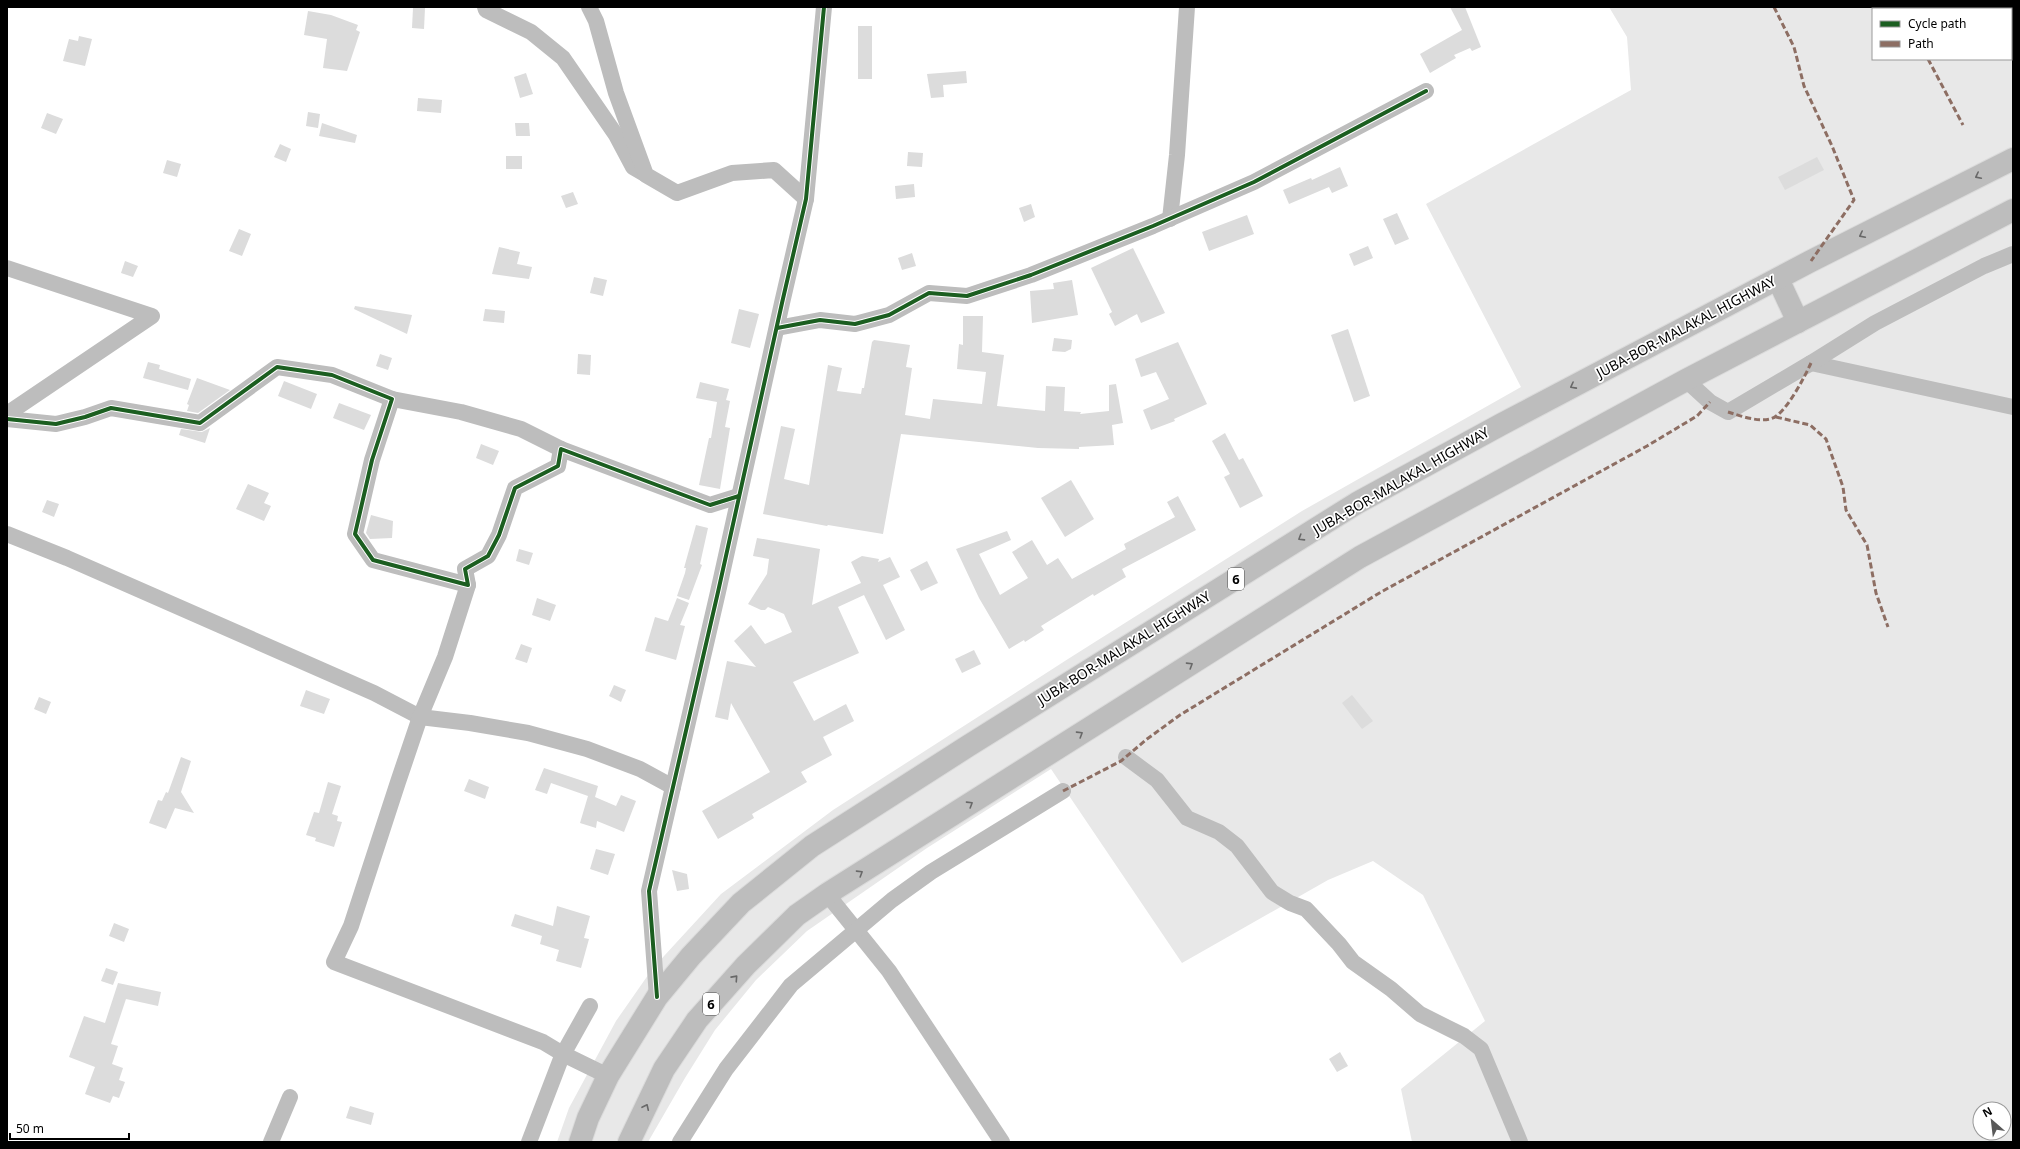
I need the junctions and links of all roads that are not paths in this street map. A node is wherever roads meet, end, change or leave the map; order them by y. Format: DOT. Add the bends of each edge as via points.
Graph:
graph roads {
  1 [pos="485,7"];
  2 [pos="589,7"];
  3 [pos="824,7"];
  4 [pos="1187,7"];
  5 [pos="1426,91"];
  6 [pos="2013,158"];
  7 [pos="646,175"];
  8 [pos="806,199"];
  9 [pos="2013,210"];
  10 [pos="1170,219"];
  11 [pos="2013,254"];
  12 [pos="7,268"];
  13 [pos="1778,279"];
  14 [pos="1798,322"];
  15 [pos="777,328"];
  16 [pos="1811,363"];
  17 [pos="1686,380"];
  18 [pos="392,399"];
  19 [pos="2013,406"];
  20 [pos="7,414"];
  21 [pos="7,419"];
  22 [pos="561,449"];
  23 [pos="739,496"];
  24 [pos="7,534"];
  25 [pos="468,584"];
  26 [pos="420,717"];
  27 [pos="1126,757"];
  28 [pos="673,787"];
  29 [pos="1063,792"];
  30 [pos="827,894"];
  31 [pos="855,931"];
  32 [pos="657,997"];
  33 [pos="590,1006"];
  34 [pos="608,1076"];
  35 [pos="290,1098"];
  36 [pos="271,1142"];
  37 [pos="529,1142"];
  38 [pos="580,1142"];
  39 [pos="629,1142"];
  40 [pos="680,1142"];
  41 [pos="1002,1142"];
  42 [pos="1520,1142"];
  1 -- 7 [label="street" via="486,10 531,32 563,58 616,135 633,167"];
  2 -- 7 [label="street" via="596,21 616,93"];
  3 -- 8 [label="street"];
  4 -- 10 [label="street"];
  5 -- 10 [label="street" via="1254,182"];
  6 -- 13 [label="highway, JUBA-BOR-MALAKAL HIGHWAY / 6, one-way"];
  7 -- 8 [label="street" via="677,193 732,173 774,170"];
  8 -- 15 [label="street"];
  9 -- 14 [label="highway, 6"];
  10 -- 15 [label="street" via="1031,275 967,296 930,293 889,315 855,324 820,320"];
  11 -- 16 [label="street" via="1874,322"];
  12 -- 20 [label="street" via="152,316"];
  13 -- 14 [label="highway"];
  13 -- 32 [label="highway, JUBA-BOR-MALAKAL HIGHWAY / 6, one-way" via="1357,503 968,746 812,846 758,889 691,956"];
  14 -- 17 [label="highway, 6"];
  15 -- 23 [label="street"];
  16 -- 17 [label="street" via="1728,412 1710,402"];
  16 -- 19 [label="street"];
  30 -- 17 [label="highway, 6, one-way" via="1360,558"];
  18 -- 21 [label="street" via="332,375 277,368 200,424 111,408 56,424"];
  18 -- 22 [label="street" via="461,412 521,429"];
  18 -- 25 [label="street" via="372,460 356,534 373,560"];
  22 -- 23 [label="street" via="710,505"];
  22 -- 25 [label="street" via="558,466 515,488 499,535 488,556 465,569"];
  23 -- 28 [label="street"];
  24 -- 26 [label="street" via="374,693"];
  25 -- 26 [label="street" via="446,657"];
  26 -- 28 [label="street" via="528,733 587,749 640,769"];
  26 -- 34 [label="street" via="351,926 334,962 543,1042"];
  27 -- 42 [label="street" via="1157,780 1187,818 1219,832 1236,846 1272,892 1306,909 1353,962 1420,1014 1464,1036 1481,1049"];
  28 -- 32 [label="street" via="649,891"];
  29 -- 31 [label="street" via="931,872"];
  30 -- 31 [label="street"];
  39 -- 30 [label="highway, 6, one-way" via="664,1069 697,1020 746,965 797,915"];
  31 -- 40 [label="street" via="791,985 726,1069"];
  31 -- 41 [label="street" via="889,971"];
  32 -- 34 [label="highway, JUBA-BOR-MALAKAL HIGHWAY / 6"];
  33 -- 37 [label="street" via="562,1056"];
  34 -- 38 [label="highway, JUBA-BOR-MALAKAL HIGHWAY / 6" via="588,1118"];
  35 -- 36 [label="street"];
}
